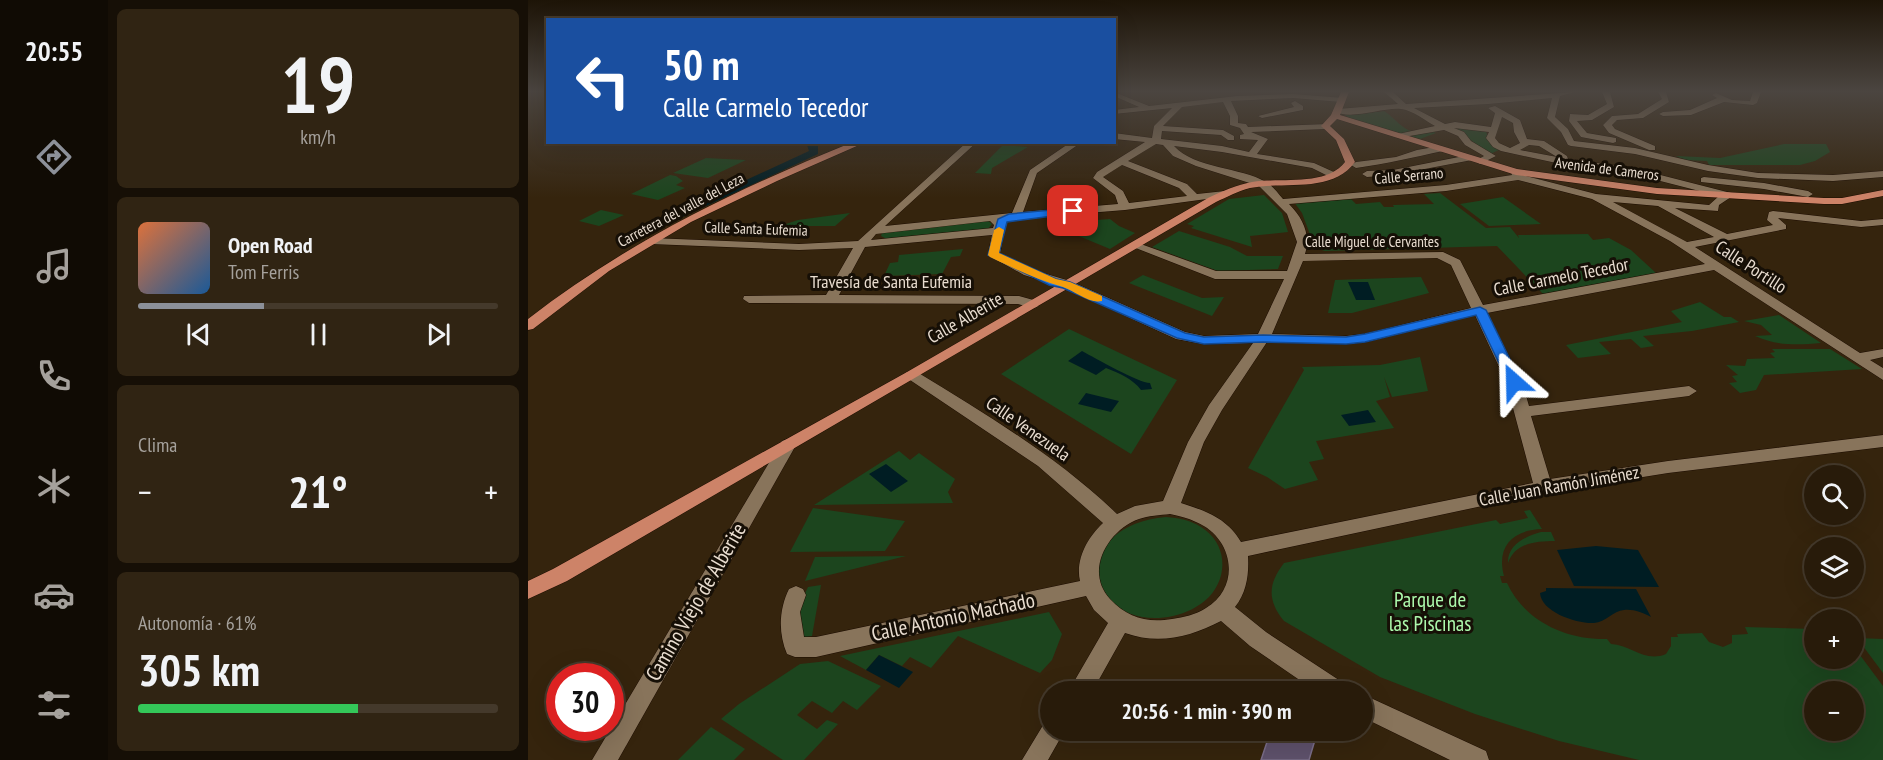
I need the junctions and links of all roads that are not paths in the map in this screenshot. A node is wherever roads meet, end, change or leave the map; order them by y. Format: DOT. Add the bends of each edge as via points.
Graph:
graph roads {
  1 [pos="1243,127"];
  2 [pos="1284,127"];
  3 [pos="1327,127"];
  4 [pos="1376,127"];
  5 [pos="1445,127"];
  6 [pos="1453,127"];
  7 [pos="1466,127"];
  8 [pos="1518,127"];
  9 [pos="1560,127"];
  10 [pos="1578,127"];
  11 [pos="1609,127"];
  12 [pos="1159,128"];
  13 [pos="1269,128"];
  14 [pos="1493,130"];
  15 [pos="1247,133"];
  16 [pos="1116,136"];
  17 [pos="1404,137"];
  18 [pos="1231,138"];
  19 [pos="1153,142"];
  20 [pos="1525,142"];
  21 [pos="857,144"];
  22 [pos="971,144"];
  23 [pos="1075,144"];
  24 [pos="1167,144"];
  25 [pos="1222,149"];
  26 [pos="1440,149"];
  27 [pos="1508,149"];
  28 [pos="1661,152"];
  29 [pos="1411,154"];
  30 [pos="1251,156"];
  31 [pos="1491,156"];
  32 [pos="1475,160"];
  33 [pos="1121,161"];
  34 [pos="1572,162"];
  35 [pos="1353,163"];
  36 [pos="1693,165"];
  37 [pos="1395,173"];
  38 [pos="1367,174"];
  39 [pos="1517,174"];
  40 [pos="1883,174"];
  41 [pos="1333,175"];
  42 [pos="1304,181"];
  43 [pos="1671,181"];
  44 [pos="1263,184"];
  45 [pos="1408,191"];
  46 [pos="1384,192"];
  47 [pos="1883,193"];
  48 [pos="1225,194"];
  49 [pos="1808,194"];
  50 [pos="1727,195"];
  51 [pos="1596,197"];
  52 [pos="1195,198"];
  53 [pos="1318,198"];
  54 [pos="1280,202"];
  55 [pos="1655,202"];
  56 [pos="1125,207"];
  57 [pos="1003,221"];
  58 [pos="1883,222"];
  59 [pos="867,237"];
  60 [pos="1725,238"];
  61 [pos="651,241"];
  62 [pos="1134,245"];
  63 [pos="1684,246"];
  64 [pos="1297,258"];
  65 [pos="1716,266"];
  66 [pos="1291,275"];
  67 [pos="1066,285"];
  68 [pos="749,299"];
  69 [pos="829,301"];
  70 [pos="1032,304"];
  71 [pos="1480,310"];
  72 [pos="528,326"];
  73 [pos="1263,338"];
  74 [pos="1883,353"];
  75 [pos="1858,358"];
  76 [pos="912,375"];
  77 [pos="1883,375"];
  78 [pos="1689,391"];
  79 [pos="1523,412"];
  80 [pos="1883,441"];
  81 [pos="788,445"];
  82 [pos="1543,487"];
  83 [pos="1170,507"];
  84 [pos="1116,524"];
  85 [pos="1238,550"];
  86 [pos="560,575"];
  87 [pos="1090,587"];
  88 [pos="528,590"];
  89 [pos="796,595"];
  90 [pos="528,602"];
  91 [pos="1221,608"];
  92 [pos="1120,621"];
  93 [pos="1085,681"];
  94 [pos="1321,681"];
  95 [pos="1373,710"];
  96 [pos="1046,741"];
  97 [pos="604,760"];
  98 [pos="1034,760"];
  99 [pos="1477,760"];
  1 -- 15 [label="street"];
  2 -- 13 [label="street"];
  3 -- 35 [label="main road" via="1340,139"];
  4 -- 17 [label="main road, Avenida de Cameros"];
  5 -- 17 [label="street"];
  6 -- 31 [label="street" via="1468,143"];
  7 -- 14 [label="street"];
  8 -- 20 [label="street"];
  9 -- 36 [label="street" via="1571,143 1644,153"];
  10 -- 28 [label="street" via="1584,135"];
  11 -- 28 [label="street"];
  12 -- 18 [label="street" via="1223,133"];
  12 -- 19 [label="street"];
  13 -- 15 [label="street"];
  14 -- 27 [label="street" via="1490,138"];
  15 -- 18 [label="street"];
  15 -- 30 [label="street" via="1264,140"];
  16 -- 19 [label="street"];
  17 -- 26 [label="main road, Avenida de Cameros"];
  17 -- 29 [label="street" via="1410,141"];
  18 -- 25 [label="street"];
  19 -- 24 [label="street"];
  19 -- 33 [label="street"];
  20 -- 27 [label="street"];
  20 -- 34 [label="street" via="1541,143"];
  21 -- 61 [label="main road, Carretera del valle del Leza" via="722,202"];
  22 -- 59 [label="street"];
  23 -- 57 [label="street" via="1033,172"];
  24 -- 25 [label="street"];
  24 -- 44 [label="street" via="1176,154 1199,164"];
  25 -- 30 [label="street"];
  26 -- 29 [label="street"];
  26 -- 32 [label="main road, Avenida de Cameros"];
  27 -- 31 [label="street"];
  27 -- 34 [label="street"];
  28 -- 36 [label="street"];
  29 -- 35 [label="street" via="1397,160"];
  30 -- 41 [label="street" via="1314,166"];
  31 -- 32 [label="street"];
  32 -- 37 [label="street" via="1443,161"];
  32 -- 39 [label="main road, Avenida de Cameros"];
  33 -- 52 [label="street" via="1183,186"];
  33 -- 56 [label="street" via="1098,178 1119,193"];
  34 -- 43 [label="street"];
  35 -- 38 [label="street"];
  35 -- 41 [label="main road, Calle Alberite"];
  36 -- 40 [label="street" via="1813,180"];
  37 -- 38 [label="street"];
  37 -- 45 [label="street"];
  38 -- 46 [label="street" via="1366,183"];
  39 -- 45 [label="street, Calle Serrano"];
  39 -- 50 [label="main road, Avenida de Cameros"];
  39 -- 51 [label="street"];
  41 -- 42 [label="main road, Calle Alberite"];
  42 -- 44 [label="main road, Calle Alberite"];
  42 -- 53 [label="street"];
  43 -- 49 [label="street" via="1684,178"];
  43 -- 50 [label="street"];
  44 -- 48 [label="main road, Calle Alberite"];
  44 -- 54 [label="street"];
  45 -- 46 [label="street, Calle Serrano"];
  46 -- 53 [label="street, Calle Serrano"];
  47 -- 50 [label="main road, Avenida de Cameros" via="1842,201"];
  48 -- 52 [label="street, Calle Santa Eufemia"];
  48 -- 62 [label="main road, Calle Alberite"];
  50 -- 55 [label="street" via="1714,208"];
  51 -- 55 [label="street"];
  51 -- 63 [label="street, Calle Portillo"];
  52 -- 56 [label="street, Calle Santa Eufemia"];
  53 -- 54 [label="street, Calle Serrano"];
  54 -- 64 [label="street" via="1292,213 1302,235"];
  55 -- 60 [label="street"];
  56 -- 57 [label="street, Calle Santa Eufemia"];
  57 -- 59 [label="street, Calle Santa Eufemia"];
  57 -- 59 [label="street, Calle Santa Eufemia" via="886,241"];
  57 -- 67 [label="street, Calle Carmelo Tecedor" via="994,255"];
  58 -- 60 [label="street" via="1861,224 1773,214 1772,220 1782,227"];
  59 -- 61 [label="street, Calle Santa Eufemia" via="799,247"];
  59 -- 69 [label="street"];
  60 -- 63 [label="street"];
  61 -- 72 [label="main road, Carretera del valle del Leza" via="592,277"];
  62 -- 66 [label="street" via="1215,275"];
  62 -- 67 [label="main road, Calle Alberite"];
  63 -- 65 [label="street, Calle Portillo"];
  64 -- 66 [label="street"];
  64 -- 71 [label="street, Calle Miguel de Cervantes" via="1439,254 1456,263"];
  65 -- 71 [label="street, Calle Carmelo Tecedor"];
  65 -- 75 [label="street, Calle Portillo"];
  66 -- 73 [label="street"];
  67 -- 70 [label="main road, Calle Alberite"];
  67 -- 73 [label="street, Calle Carmelo Tecedor" via="1181,336 1204,340"];
  68 -- 69 [label="street, Travesía de Santa Eufemia"];
  69 -- 70 [label="street, Travesía de Santa Eufemia" via="1019,300"];
  70 -- 76 [label="main road, Calle Alberite"];
  71 -- 73 [label="street, Calle Carmelo Tecedor" via="1365,338"];
  71 -- 79 [label="street" via="1514,382"];
  73 -- 83 [label="street" via="1196,442"];
  74 -- 75 [label="street"];
  75 -- 77 [label="street, Calle Portillo"];
  76 -- 81 [label="main road, Calle Alberite"];
  76 -- 84 [label="street, Calle Venezuela" via="1019,443 1072,483"];
  78 -- 79 [label="street"];
  79 -- 82 [label="street"];
  80 -- 82 [label="street, Calle Juan Ramón Jiménez" via="1668,467"];
  81 -- 86 [label="main road, Calle Alberite"];
  81 -- 97 [label="street, Camino Viejo de Alberite"];
  82 -- 85 [label="street, Calle Juan Ramón Jiménez"];
  83 -- 84 [label="street" via="1140,512"];
  83 -- 85 [label="street" via="1211,519 1228,533"];
  84 -- 87 [label="street" via="1092,552 1088,569"];
  85 -- 91 [label="street" via="1241,570 1235,590"];
  86 -- 88 [label="main road, Calle Alberite"];
  86 -- 90 [label="main road, Calle Alberite"];
  87 -- 89 [label="street, Calle Antonio Machado" via="816,647 795,647 790,612"];
  87 -- 92 [label="street" via="1101,606"];
  91 -- 92 [label="street" via="1200,623 1173,630 1146,630"];
  91 -- 94 [label="street" via="1258,639"];
  92 -- 93 [label="street"];
  95 -- 99 [label="street"];
  96 -- 98 [label="street"];
}
